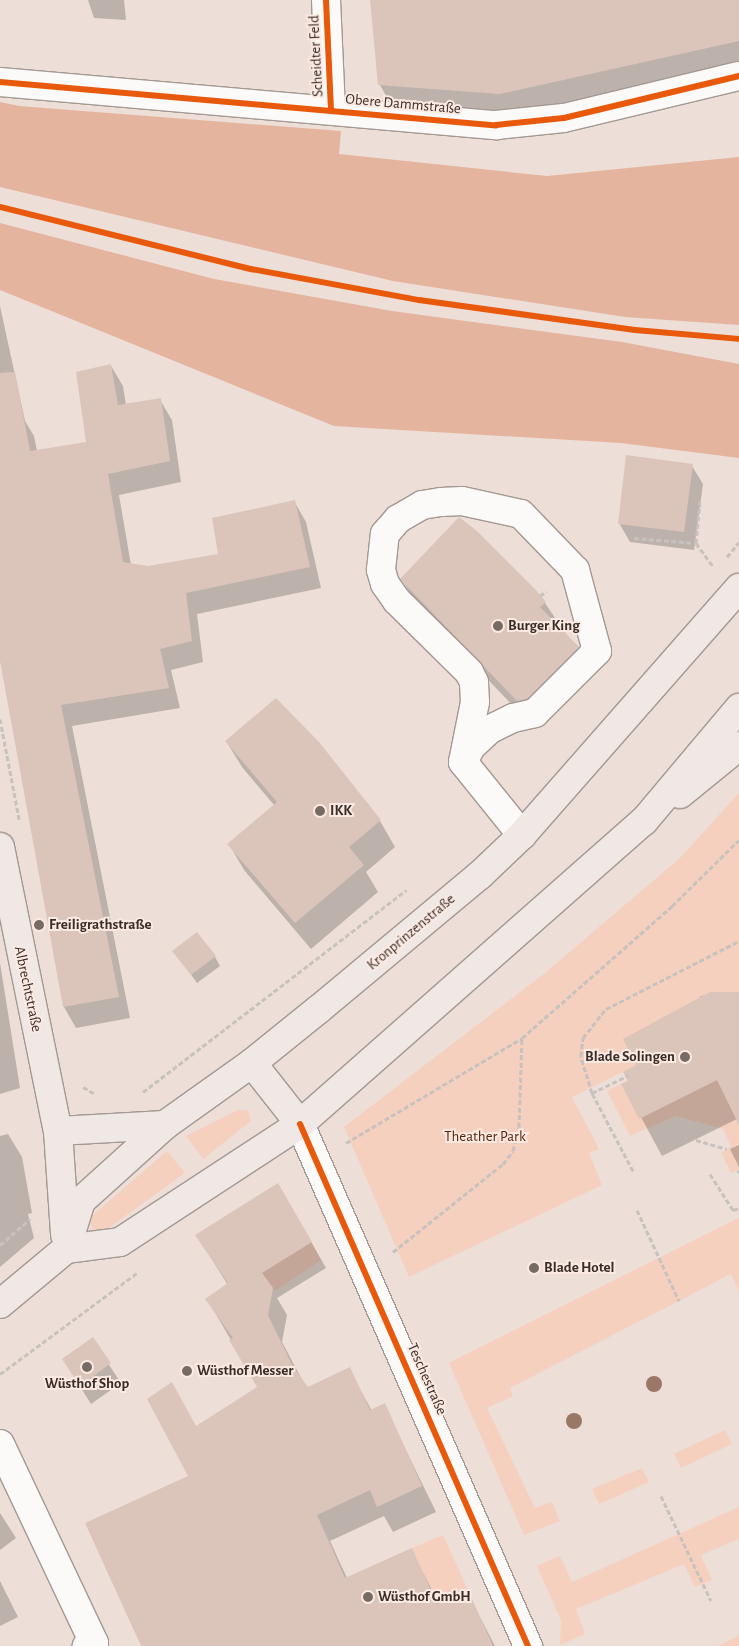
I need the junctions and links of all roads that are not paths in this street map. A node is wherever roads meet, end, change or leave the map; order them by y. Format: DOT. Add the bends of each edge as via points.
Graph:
graph roads {
  1 [pos="326,0"];
  2 [pos="739,76"];
  3 [pos="0,82"];
  4 [pos="331,110"];
  5 [pos="739,588"];
  6 [pos="739,708"];
  7 [pos="739,746"];
  8 [pos="464,762"];
  9 [pos="644,820"];
  10 [pos="522,835"];
  11 [pos="0,847"];
  12 [pos="252,1063"];
  13 [pos="300,1124"];
  14 [pos="165,1125"];
  15 [pos="58,1131"];
  16 [pos="66,1249"];
  17 [pos="0,1304"];
  18 [pos="0,1444"];
  19 [pos="88,1646"];
  20 [pos="528,1646"];
  1 -- 4 [label="street, Scheidter Feld"];
  2 -- 4 [label="street, Obere Dammstraße" via="564,118 496,125"];
  3 -- 4 [label="street, Obere Dammstraße"];
  5 -- 10 [label="main road, Kronprinzenstraße"];
  6 -- 9 [label="main road"];
  7 -- 9 [label="main road" via="710,772"];
  8 -- 8 [label="street" via="472,747 490,730 512,718 535,713 597,651 575,570 521,514 462,501 422,504 398,519 386,534 381,556 385,584 469,672 474,682 475,702"];
  8 -- 10 [label="street"];
  9 -- 13 [label="main road"];
  10 -- 12 [label="main road, Kronprinzenstraße" via="472,881"];
  11 -- 15 [label="main road, Albrechtstraße"];
  12 -- 13 [label="main road, Teschestraße"];
  12 -- 14 [label="main road, Kronprinzenstraße"];
  13 -- 16 [label="main road" via="120,1242"];
  13 -- 20 [label="street, Teschestraße"];
  14 -- 15 [label="main road"];
  14 -- 16 [label="main road, Kronprinzenstraße" via="81,1201"];
  15 -- 16 [label="main road, Albrechtstraße"];
  16 -- 17 [label="main road"];
  18 -- 19 [label="street" via="94,1643"];
}
